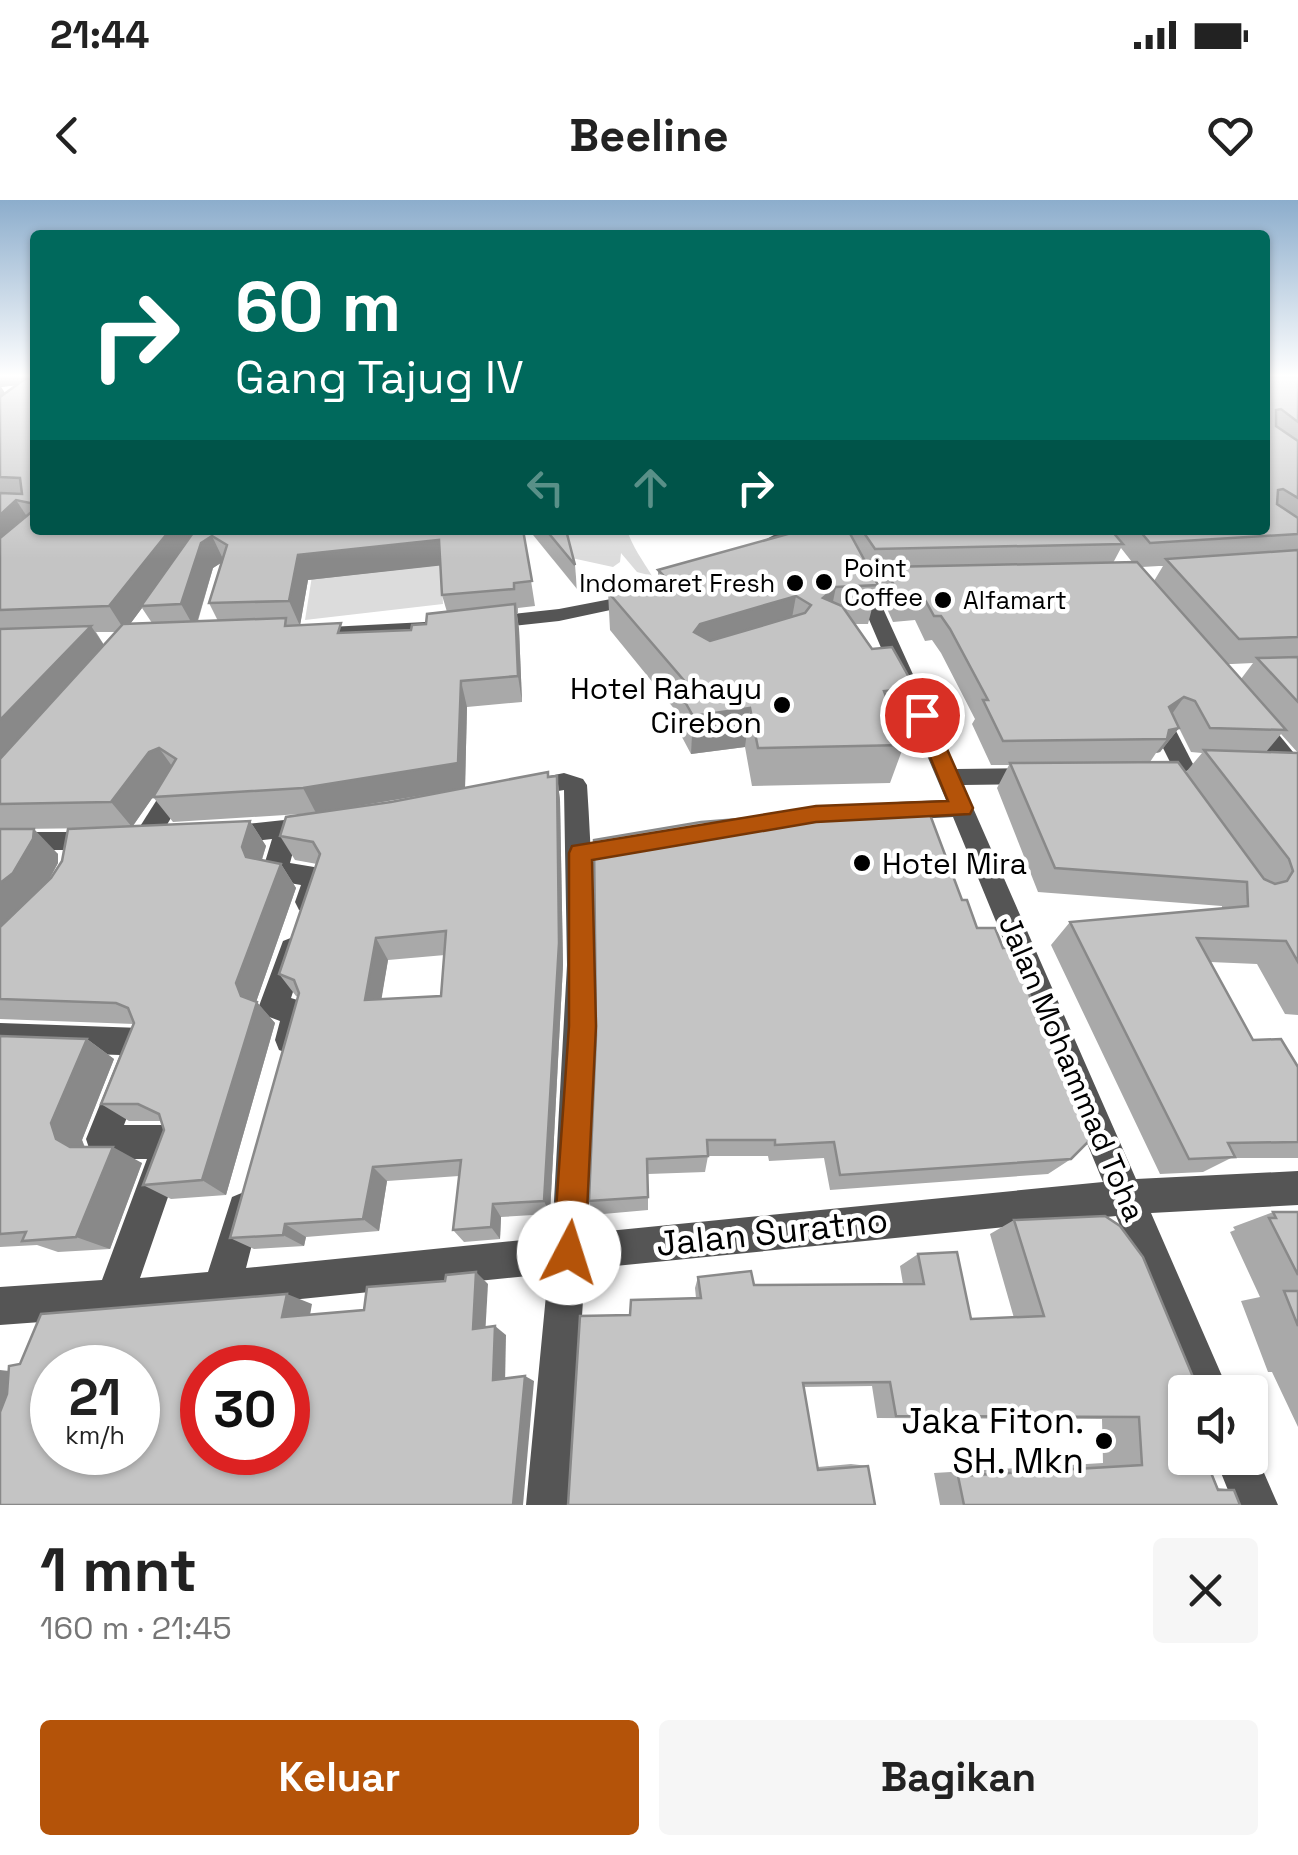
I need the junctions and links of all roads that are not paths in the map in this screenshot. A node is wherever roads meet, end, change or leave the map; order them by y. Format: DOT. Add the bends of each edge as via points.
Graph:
graph roads {
  1 [pos="786,535"];
  2 [pos="802,549"];
  3 [pos="849,562"];
  4 [pos="661,592"];
  5 [pos="284,635"];
  6 [pos="1239,700"];
  7 [pos="1166,732"];
  8 [pos="1258,766"];
  9 [pos="1297,772"];
  10 [pos="1182,773"];
  11 [pos="1054,776"];
  12 [pos="948,777"];
  13 [pos="178,785"];
  14 [pos="506,792"];
  15 [pos="962,808"];
  16 [pos="871,812"];
  17 [pos="334,822"];
  18 [pos="287,830"];
  19 [pos="148,835"];
  20 [pos="0,841"];
  21 [pos="0,1037"];
  22 [pos="282,1068"];
  23 [pos="252,1178"];
  24 [pos="1298,1188"];
  25 [pos="1126,1194"];
  26 [pos="569,1253"];
  27 [pos="222,1288"];
  28 [pos="114,1298"];
  29 [pos="0,1306"];
  30 [pos="1201,1375"];
  31 [pos="1243,1475"];
  32 [pos="548,1505"];
  33 [pos="1256,1505"];
  1 -- 2 [label="street" via="743,558"];
  3 -- 12 [label="street, Jalan Mohammad Toha"];
  4 -- 5 [label="street" via="559,615"];
  6 -- 9 [label="street"];
  7 -- 10 [label="street"];
  8 -- 9 [label="street"];
  11 -- 12 [label="street"];
  12 -- 15 [label="street, Jalan Mohammad Toha"];
  13 -- 19 [label="street"];
  14 -- 26 [label="street" via="564,781 575,786 589,851"];
  15 -- 16 [label="street"];
  15 -- 25 [label="street, Jalan Mohammad Toha"];
  17 -- 18 [label="street"];
  18 -- 19 [label="street"];
  18 -- 22 [label="street" via="275,872 317,876 274,1006 297,1013"];
  19 -- 20 [label="street" via="92,846"];
  21 -- 28 [label="street" via="141,1042 102,1142 168,1145"];
  23 -- 27 [label="street"];
  24 -- 25 [label="street, Jalan Suratno"];
  25 -- 26 [label="street, Jalan Suratno"];
  25 -- 30 [label="street, Jalan Mohammad Toha"];
  26 -- 27 [label="street, Jalan Suratno"];
  26 -- 32 [label="street"];
  27 -- 28 [label="street, Jalan Suratno"];
  28 -- 29 [label="street, Jalan Suratno" via="63,1320"];
  31 -- 33 [label="street"];
}
